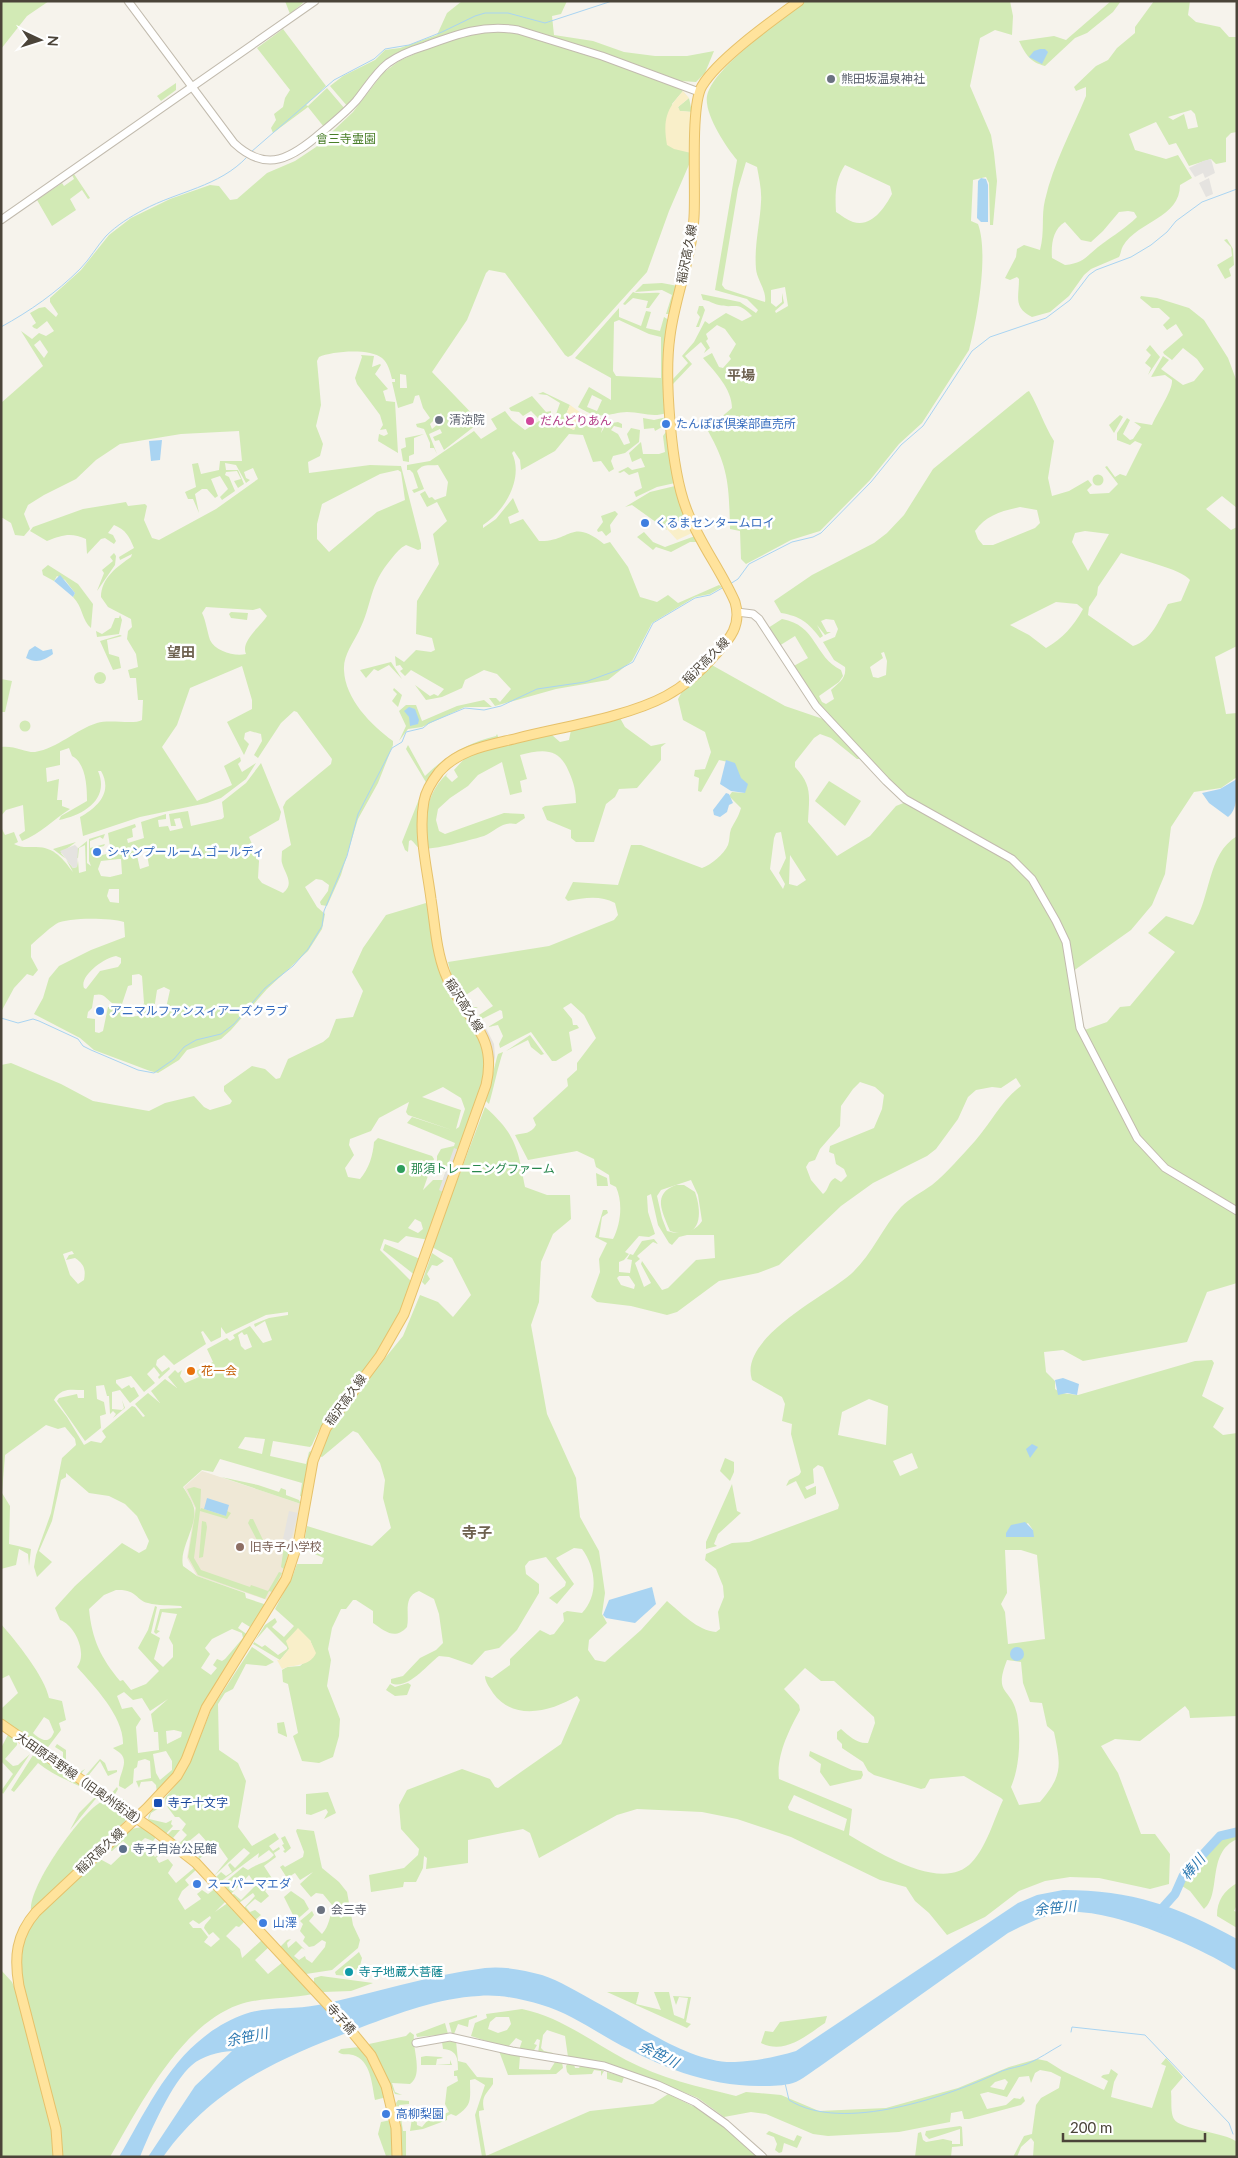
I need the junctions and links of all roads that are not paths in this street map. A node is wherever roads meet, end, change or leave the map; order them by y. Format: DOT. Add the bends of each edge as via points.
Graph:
graph roads {
  1 [pos="128,1"];
  2 [pos="314,1"];
  3 [pos="798,1"];
  4 [pos="192,87"];
  5 [pos="699,92"];
  6 [pos="1,220"];
  7 [pos="737,612"];
  8 [pos="1237,1211"];
  9 [pos="1,1724"];
  10 [pos="136,1818"];
  11 [pos="310,1984"];
  12 [pos="416,2043"];
  13 [pos="58,2157"];
  14 [pos="398,2157"];
  15 [pos="763,2157"];
  1 -- 4 [label="street"];
  2 -- 4 [label="street"];
  3 -- 5 [label="main road" via="721,63"];
  4 -- 5 [label="street" via="240,149 256,158 274,161 288,157 309,144 348,109 381,69 395,58 473,29 518,30 602,56"];
  4 -- 6 [label="street"];
  5 -- 7 [label="main road, 稲沢高久線" via="694,220 669,337 669,388 677,473 686,508 730,592"];
  7 -- 8 [label="street" via="757,616 816,706 905,799 1012,859 1032,879 1066,942 1080,1028 1137,1138 1165,1168"];
  7 -- 10 [label="main road, 稲沢高久線" via="735,629 723,647 689,681 666,696 629,711 472,750 446,765 428,788 422,832 438,946 449,984 485,1039 490,1060 486,1085 404,1314 380,1356 336,1411 320,1439 310,1473 296,1552 286,1579 206,1708 177,1776"];
  9 -- 10 [label="main road, 大田原芦野線（旧奥州街道）"];
  10 -- 11 [label="main road, 大田原芦野線（旧奥州街道）" via="196,1863"];
  10 -- 13 [label="main road, 稲沢高久線" via="36,1912 26,1924 18,1943 19,1986 56,2129"];
  11 -- 14 [label="main road, 寺子橋" via="371,2055 390,2098"];
  12 -- 15 [label="street" via="450,2037 512,2052 604,2066 695,2102"];
}
